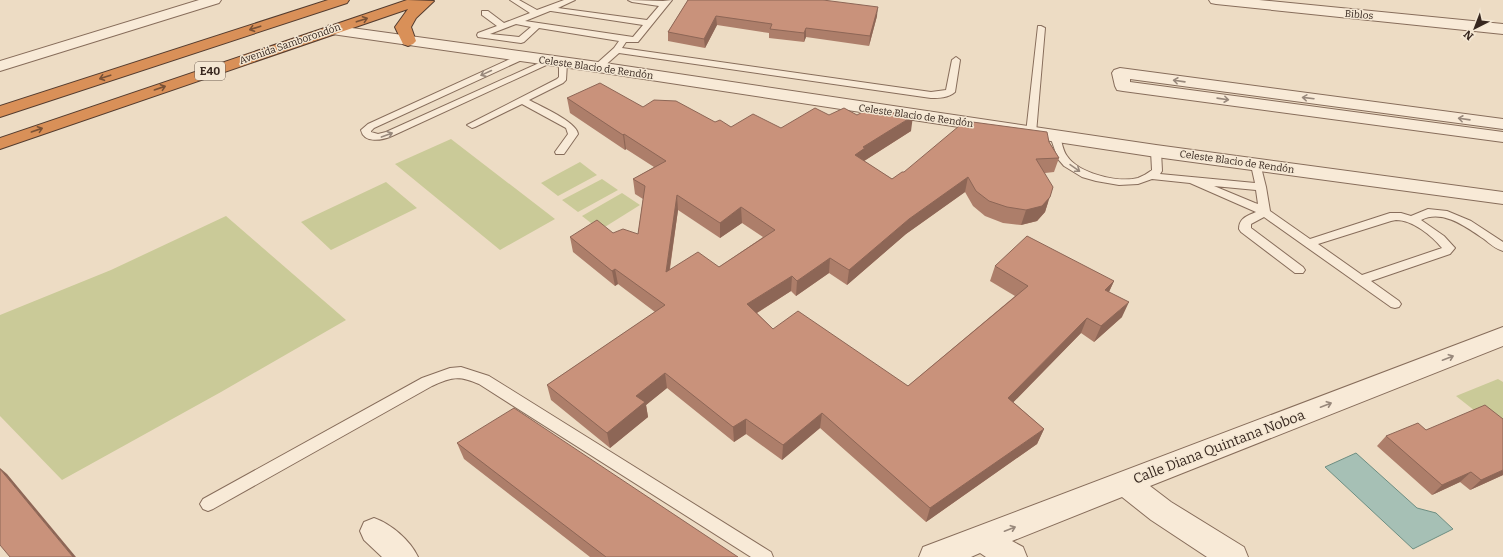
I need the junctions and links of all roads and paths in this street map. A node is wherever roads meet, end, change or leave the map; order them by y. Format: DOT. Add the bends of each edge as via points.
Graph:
graph roads {
  1 [pos="214,0"];
  2 [pos="342,0"];
  3 [pos="421,0"];
  4 [pos="429,0"];
  5 [pos="514,0"];
  6 [pos="632,0"];
  7 [pos="1216,0"];
  8 [pos="567,1"];
  9 [pos="666,2"];
  10 [pos="1290,4"];
  11 [pos="551,9"];
  12 [pos="484,13"];
  13 [pos="537,14"];
  14 [pos="517,22"];
  15 [pos="649,23"];
  16 [pos="536,26"];
  17 [pos="504,27"];
  18 [pos="1041,28"];
  19 [pos="1503,29"];
  20 [pos="330,30"];
  21 [pos="624,39"];
  22 [pos="408,41"];
  23 [pos="617,50"];
  24 [pos="521,57"];
  25 [pos="956,60"];
  26 [pos="557,62"];
  27 [pos="0,66"];
  28 [pos="598,67"];
  29 [pos="85,84"];
  30 [pos="1252,97"];
  31 [pos="522,100"];
  32 [pos="1340,109"];
  33 [pos="0,112"];
  34 [pos="1434,114"];
  35 [pos="0,116"];
  36 [pos="1503,124"];
  37 [pos="472,125"];
  38 [pos="1444,129"];
  39 [pos="1031,133"];
  40 [pos="1055,136"];
  41 [pos="1503,137"];
  42 [pos="0,144"];
  43 [pos="1156,151"];
  44 [pos="560,152"];
  45 [pos="1256,165"];
  46 [pos="1150,176"];
  47 [pos="1194,181"];
  48 [pos="1261,187"];
  49 [pos="1503,198"];
  50 [pos="1265,213"];
  51 [pos="1411,220"];
  52 [pos="1309,243"];
  53 [pos="1503,247"];
  54 [pos="1299,270"];
  55 [pos="1361,280"];
  56 [pos="1395,304"];
  57 [pos="1503,336"];
  58 [pos="1126,484"];
  59 [pos="208,504"];
  60 [pos="374,531"];
  61 [pos="983,539"];
  62 [pos="403,557"];
  63 [pos="765,557"];
  64 [pos="934,557"];
  65 [pos="1012,557"];
  66 [pos="1233,557"];
  1 -- 27 [label="street"];
  2 -- 29 [label="highway, E40, one-way"];
  20 -- 3 [label="highway, Avenida Samborondón / E40, one-way"];
  4 -- 22 [label="highway" via="410,15 403,27"];
  5 -- 13 [label="lane"];
  6 -- 9 [label="lane"];
  7 -- 10 [label="street, Biblos"];
  8 -- 11 [label="lane"];
  9 -- 15 [label="lane"];
  10 -- 19 [label="street, Biblos"];
  11 -- 13 [label="lane"];
  11 -- 15 [label="lane"];
  12 -- 17 [label="lane"];
  13 -- 14 [label="lane"];
  14 -- 16 [label="lane"];
  14 -- 17 [label="lane"];
  15 -- 21 [label="lane" via="635,40"];
  16 -- 17 [label="lane" via="520,40 481,35"];
  16 -- 21 [label="lane"];
  18 -- 39 [label="lane"];
  20 -- 22 [label="street, Celeste Blacio de Rendón"];
  42 -- 20 [label="highway, Avenida Samborondón / E40, one-way"];
  21 -- 23 [label="lane"];
  22 -- 24 [label="street, Celeste Blacio de Rendón"];
  23 -- 25 [label="lane" via="931,95 950,92"];
  23 -- 28 [label="lane"];
  24 -- 26 [label="street, Celeste Blacio de Rendón"];
  24 -- 26 [label="lane, one-way" via="371,126 366,130 367,134 372,137 389,134"];
  26 -- 28 [label="street, Celeste Blacio de Rendón"];
  26 -- 31 [label="lane" via="562,80"];
  28 -- 39 [label="street, Celeste Blacio de Rendón"];
  29 -- 33 [label="highway, E40"];
  29 -- 35 [label="highway"];
  30 -- 30 [label="street, one-way" via="1120,73 1123,86"];
  30 -- 32 [label="street"];
  31 -- 37 [label="lane"];
  31 -- 44 [label="lane" via="569,126 573,131"];
  32 -- 34 [label="street"];
  32 -- 38 [label="street"];
  36 -- 34 [label="street, one-way"];
  34 -- 38 [label="street"];
  38 -- 41 [label="street"];
  39 -- 40 [label="street, Celeste Blacio de Rendón"];
  40 -- 43 [label="street, Celeste Blacio de Rendón"];
  40 -- 46 [label="lane, one-way" via="1062,157 1075,169 1094,178 1121,182 1139,181"];
  43 -- 45 [label="street, Celeste Blacio de Rendón"];
  43 -- 46 [label="lane" via="1157,171"];
  45 -- 48 [label="lane"];
  45 -- 49 [label="street, Celeste Blacio de Rendón"];
  46 -- 47 [label="lane"];
  47 -- 48 [label="lane"];
  47 -- 50 [label="lane"];
  48 -- 50 [label="lane"];
  50 -- 52 [label="lane"];
  50 -- 54 [label="lane" via="1249,219 1245,223 1245,229"];
  51 -- 52 [label="lane" via="1390,217"];
  51 -- 53 [label="lane" via="1429,213 1445,214 1459,219"];
  51 -- 55 [label="lane" via="1446,242 1449,248"];
  52 -- 55 [label="lane"];
  55 -- 56 [label="lane"];
  58 -- 57 [label="street, Calle Diana Quintana Noboa, one-way"];
  61 -- 58 [label="street, Calle Diana Quintana Noboa, one-way"];
  58 -- 66 [label="street" via="1161,511"];
  59 -- 63 [label="lane" via="428,382 455,371 484,380"];
  60 -- 62 [label="street"];
  61 -- 64 [label="street, Calle Diana Quintana Noboa"];
  61 -- 65 [label="street"];
}
